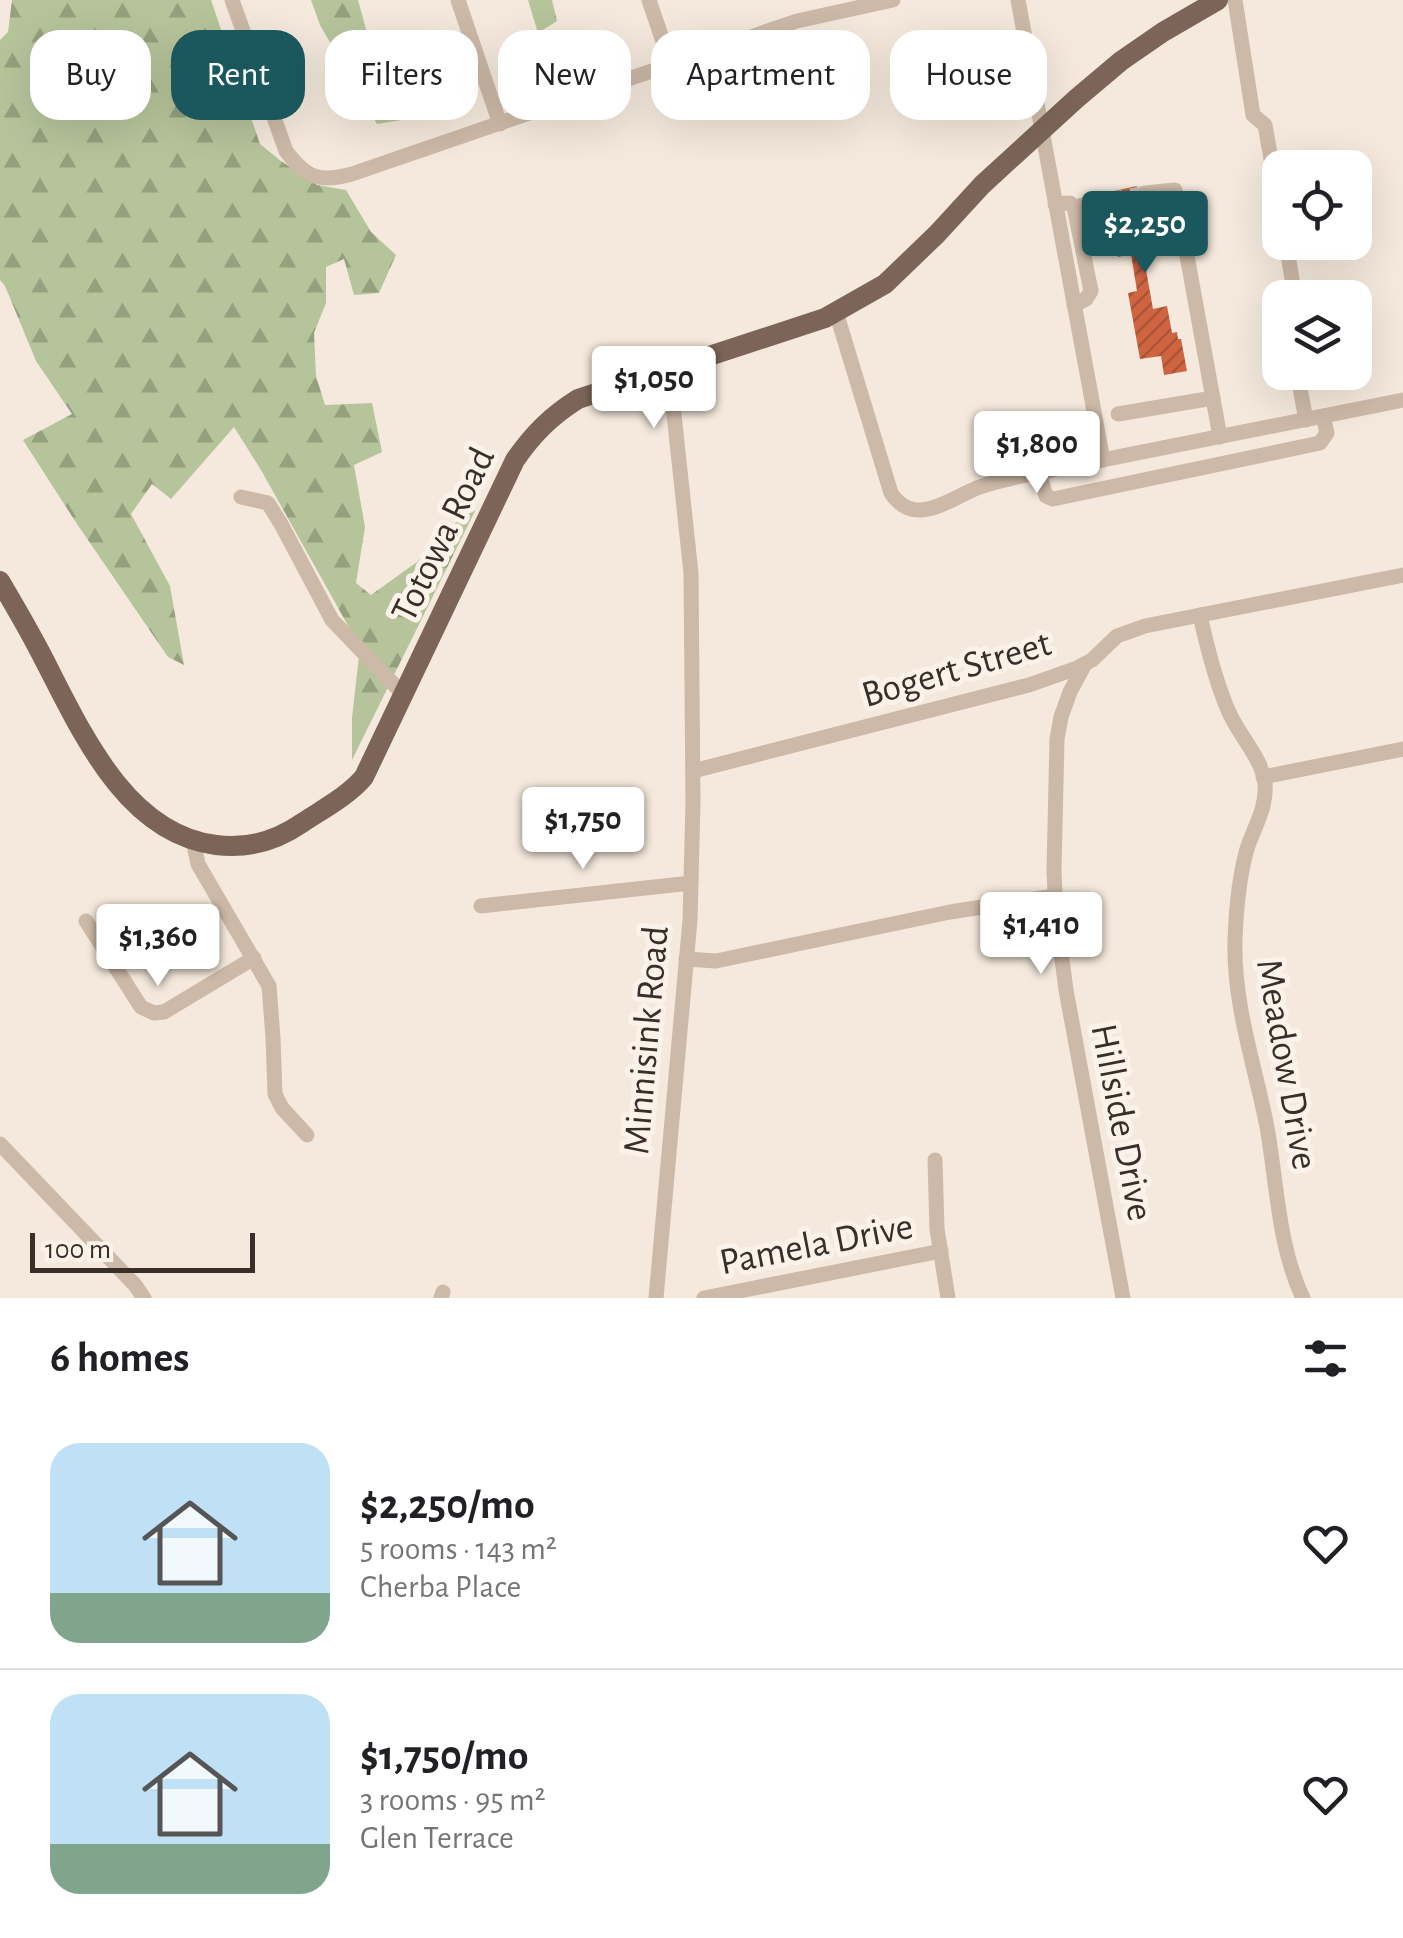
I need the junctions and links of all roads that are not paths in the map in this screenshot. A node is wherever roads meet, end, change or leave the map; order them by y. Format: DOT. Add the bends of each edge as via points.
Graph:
graph roads {
  1 [pos="232,0"];
  2 [pos="458,0"];
  3 [pos="649,0"];
  4 [pos="893,0"];
  5 [pos="1018,0"];
  6 [pos="1218,0"];
  7 [pos="1234,0"];
  8 [pos="1192,7"];
  9 [pos="659,30"];
  10 [pos="769,30"];
  11 [pos="651,72"];
  12 [pos="500,124"];
  13 [pos="1042,130"];
  14 [pos="1269,150"];
  15 [pos="1146,192"];
  16 [pos="1108,200"];
  17 [pos="1056,204"];
  18 [pos="1074,208"];
  19 [pos="1074,305"];
  20 [pos="836,312"];
  21 [pos="668,368"];
  22 [pos="1304,390"];
  23 [pos="1213,398"];
  24 [pos="1403,400"];
  25 [pos="1118,414"];
  26 [pos="1314,418"];
  27 [pos="1220,437"];
  28 [pos="1181,444"];
  29 [pos="1103,460"];
  30 [pos="1188,470"];
  31 [pos="1039,473"];
  32 [pos="241,496"];
  33 [pos="1403,575"];
  34 [pos="0,581"];
  35 [pos="1200,615"];
  36 [pos="1085,664"];
  37 [pos="404,695"];
  38 [pos="1403,749"];
  39 [pos="693,771"];
  40 [pos="1264,777"];
  41 [pos="193,840"];
  42 [pos="691,883"];
  43 [pos="1055,896"];
  44 [pos="481,906"];
  45 [pos="86,921"];
  46 [pos="254,958"];
  47 [pos="686,959"];
  48 [pos="307,1135"];
  49 [pos="0,1144"];
  50 [pos="936,1160"];
  51 [pos="940,1251"];
  52 [pos="144,1298"];
  53 [pos="656,1298"];
  54 [pos="704,1298"];
  55 [pos="948,1298"];
  56 [pos="1123,1298"];
  57 [pos="1303,1298"];
  1 -- 12 [label="street" via="286,151 313,177 337,178"];
  2 -- 12 [label="street"];
  3 -- 9 [label="street"];
  4 -- 10 [label="street"];
  5 -- 13 [label="street"];
  6 -- 8 [label="main road, Totowa Road"];
  7 -- 14 [label="street" via="1253,115 1265,125"];
  8 -- 13 [label="main road, Totowa Road"];
  11 -- 12 [label="street"];
  13 -- 17 [label="street"];
  13 -- 20 [label="main road, Totowa Road" via="885,284"];
  15 -- 23 [label="street" via="1174,190"];
  16 -- 18 [label="street"];
  17 -- 18 [label="street"];
  17 -- 19 [label="street"];
  18 -- 19 [label="street" via="1092,291"];
  19 -- 29 [label="street"];
  20 -- 21 [label="main road, Totowa Road"];
  20 -- 31 [label="street" via="897,502 930,510 982,487"];
  21 -- 37 [label="main road, Totowa Road" via="578,400 532,436"];
  21 -- 39 [label="street, Minnisink Road" via="690,555"];
  22 -- 26 [label="street"];
  23 -- 25 [label="street"];
  23 -- 27 [label="street"];
  24 -- 26 [label="street"];
  26 -- 27 [label="street"];
  26 -- 30 [label="street" via="1327,433 1320,442"];
  27 -- 28 [label="street"];
  28 -- 29 [label="street"];
  28 -- 30 [label="street"];
  29 -- 31 [label="street"];
  30 -- 31 [label="street" via="1053,498 1046,496"];
  32 -- 37 [label="street" via="268,503 332,620"];
  33 -- 35 [label="street, Bogert Street"];
  34 -- 41 [label="main road, Totowa Road" via="106,770 145,813"];
  35 -- 36 [label="street, Bogert Street" via="1129,630"];
  35 -- 40 [label="street" via="1228,711"];
  36 -- 39 [label="street, Bogert Street" via="1029,685"];
  36 -- 43 [label="street, Hillside Drive" via="1056,739"];
  37 -- 41 [label="main road, Totowa Road" via="355,788 268,840 228,846"];
  38 -- 40 [label="street"];
  39 -- 42 [label="street, Minnisink Road"];
  40 -- 57 [label="street, Meadow Drive" via="1264,800 1240,884 1235,942 1285,1241"];
  41 -- 46 [label="street" via="198,864"];
  42 -- 44 [label="street"];
  42 -- 47 [label="street, Minnisink Road"];
  43 -- 47 [label="street" via="716,961"];
  43 -- 56 [label="street, Hillside Drive"];
  45 -- 46 [label="street" via="142,1008 154,1013"];
  46 -- 48 [label="street" via="269,986 274,1094"];
  47 -- 53 [label="street, Minnisink Road"];
  49 -- 52 [label="street"];
  50 -- 51 [label="street"];
  51 -- 54 [label="street, Pamela Drive"];
  51 -- 55 [label="street"];
}
